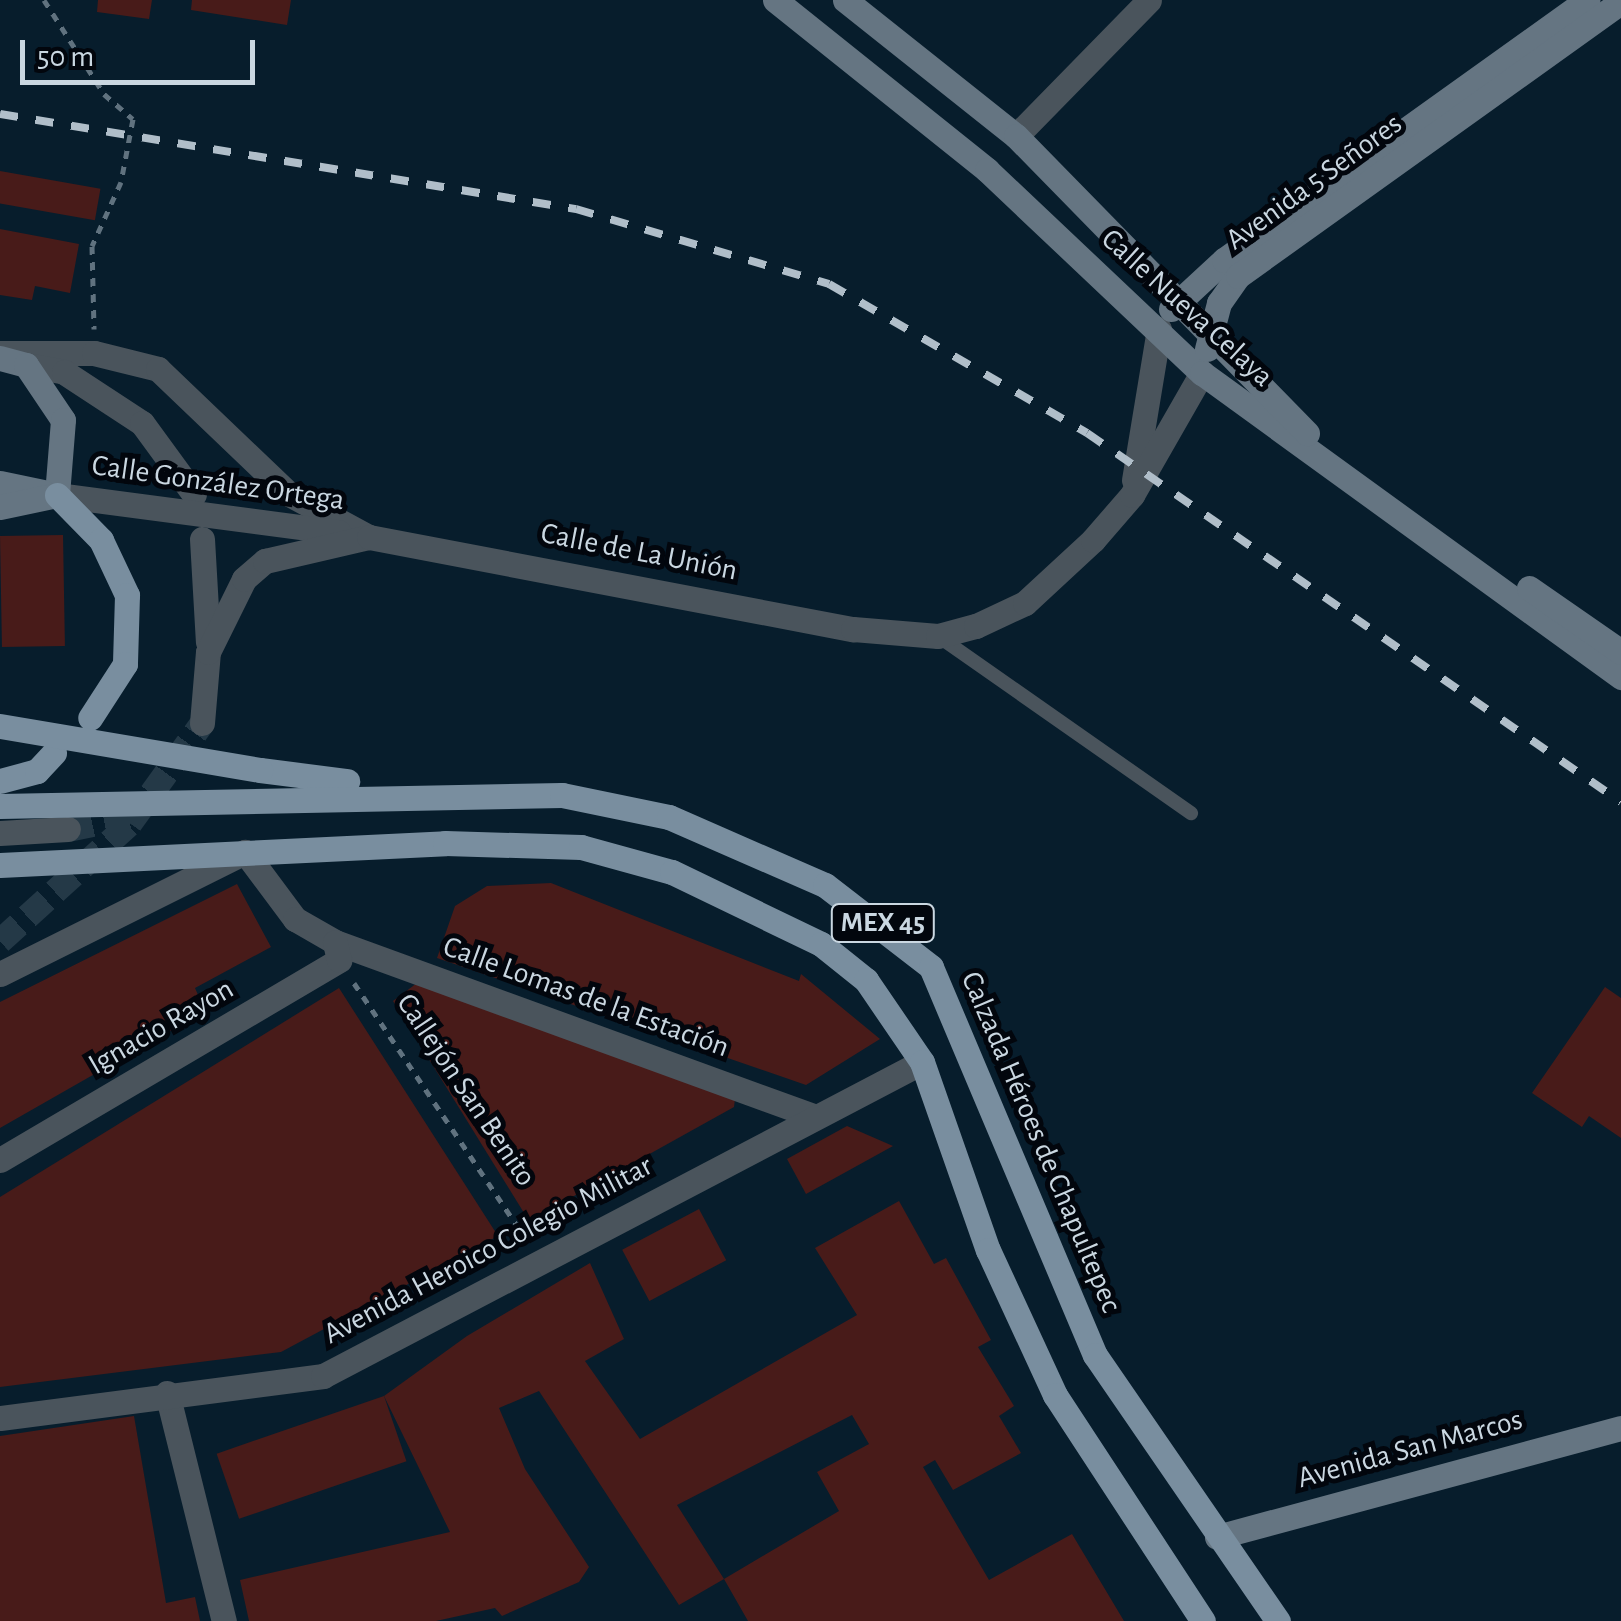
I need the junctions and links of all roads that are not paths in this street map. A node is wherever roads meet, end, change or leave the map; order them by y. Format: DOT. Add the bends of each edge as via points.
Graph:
graph roads {
  1 [pos="775,0"];
  2 [pos="845,0"];
  3 [pos="1149,0"];
  4 [pos="1587,0"];
  5 [pos="1621,2"];
  6 [pos="1016,136"];
  7 [pos="1178,297"];
  8 [pos="1159,329"];
  9 [pos="1210,336"];
  10 [pos="0,356"];
  11 [pos="26,365"];
  12 [pos="1202,373"];
  13 [pos="0,483"];
  14 [pos="194,494"];
  15 [pos="57,495"];
  16 [pos="1132,495"];
  17 [pos="0,507"];
  18 [pos="369,537"];
  19 [pos="202,540"];
  20 [pos="938,636"];
  21 [pos="208,652"];
  22 [pos="1621,652"];
  23 [pos="1621,677"];
  24 [pos="90,718"];
  25 [pos="202,723"];
  26 [pos="0,726"];
  27 [pos="54,754"];
  28 [pos="0,781"];
  29 [pos="441,794"];
  30 [pos="0,806"];
  31 [pos="1191,813"];
  32 [pos="68,829"];
  33 [pos="0,832"];
  34 [pos="245,852"];
  35 [pos="0,866"];
  36 [pos="337,951"];
  37 [pos="0,974"];
  38 [pos="922,1062"];
  39 [pos="814,1116"];
  40 [pos="0,1160"];
  41 [pos="167,1394"];
  42 [pos="0,1418"];
  43 [pos="1621,1428"];
  44 [pos="1217,1537"];
  45 [pos="224,1621"];
  46 [pos="1202,1621"];
  47 [pos="1278,1621"];
  1 -- 8 [label="main road, Calle Nueva Celaya" via="908,102"];
  2 -- 6 [label="main road, Calle Nueva Celaya"];
  3 -- 6 [label="street"];
  4 -- 7 [label="main road, Avenida 5 Señores"];
  5 -- 9 [label="main road, Avenida 5 Señores" via="1238,276"];
  6 -- 7 [label="main road, Calle Nueva Celaya"];
  7 -- 8 [label="main road, Avenida 5 Señores"];
  7 -- 9 [label="main road, Calle Nueva Celaya"];
  8 -- 12 [label="main road, Calle Nueva Celaya"];
  8 -- 16 [label="street, Avenida 5 Señores"];
  9 -- 12 [label="main road, Avenida 5 Señores"];
  9 -- 22 [label="main road, Calle Nueva Celaya" via="1298,428"];
  10 -- 11 [label="main road"];
  10 -- 18 [label="street" via="94,354 158,369 289,494"];
  11 -- 14 [label="street" via="64,372 142,423"];
  11 -- 15 [label="main road" via="63,420"];
  12 -- 16 [label="street, Avenida 5 Señores"];
  12 -- 23 [label="main road, Calle Nueva Celaya"];
  13 -- 15 [label="main road, Calle González Ortega"];
  15 -- 17 [label="main road, Calle González Ortega"];
  15 -- 18 [label="street, Calle González Ortega"];
  15 -- 24 [label="main road" via="100,540 128,595 125,664"];
  16 -- 20 [label="street, Calle de La Unión" via="1025,603"];
  18 -- 20 [label="street, Calle de La Unión" via="853,629"];
  18 -- 21 [label="street, Calle de La Unión" via="265,560 230,598"];
  19 -- 21 [label="street"];
  20 -- 31 [label="lane"];
  21 -- 25 [label="street, Calle de La Unión"];
  26 -- 29 [label="main road, bridge"];
  27 -- 28 [label="main road" via="36,771"];
  29 -- 30 [label="main road, Calzada Héroes de Chapultepec / MEX 45"];
  29 -- 44 [label="main road, Calzada Héroes de Chapultepec / MEX 45" via="562,795 670,817 825,885 910,944 946,991 1095,1355"];
  32 -- 33 [label="street"];
  34 -- 35 [label="main road, MEX 45"];
  34 -- 36 [label="street" via="295,919"];
  34 -- 37 [label="street"];
  34 -- 38 [label="main road, MEX 45" via="512,842 621,854 822,944 866,980"];
  36 -- 39 [label="street, Calle Lomas de la Estación"];
  36 -- 40 [label="street, Ignacio Rayon"];
  38 -- 39 [label="street, Avenida Heroico Colegio Militar"];
  38 -- 46 [label="main road, MEX 45" via="988,1250 1055,1394"];
  39 -- 41 [label="street, Avenida Heroico Colegio Militar" via="538,1256 322,1376"];
  41 -- 42 [label="street, Avenida Heroico Colegio Militar"];
  41 -- 45 [label="street"];
  43 -- 44 [label="main road, Avenida San Marcos"];
  44 -- 47 [label="main road, Calzada Héroes de Chapultepec / MEX 45"];
}
